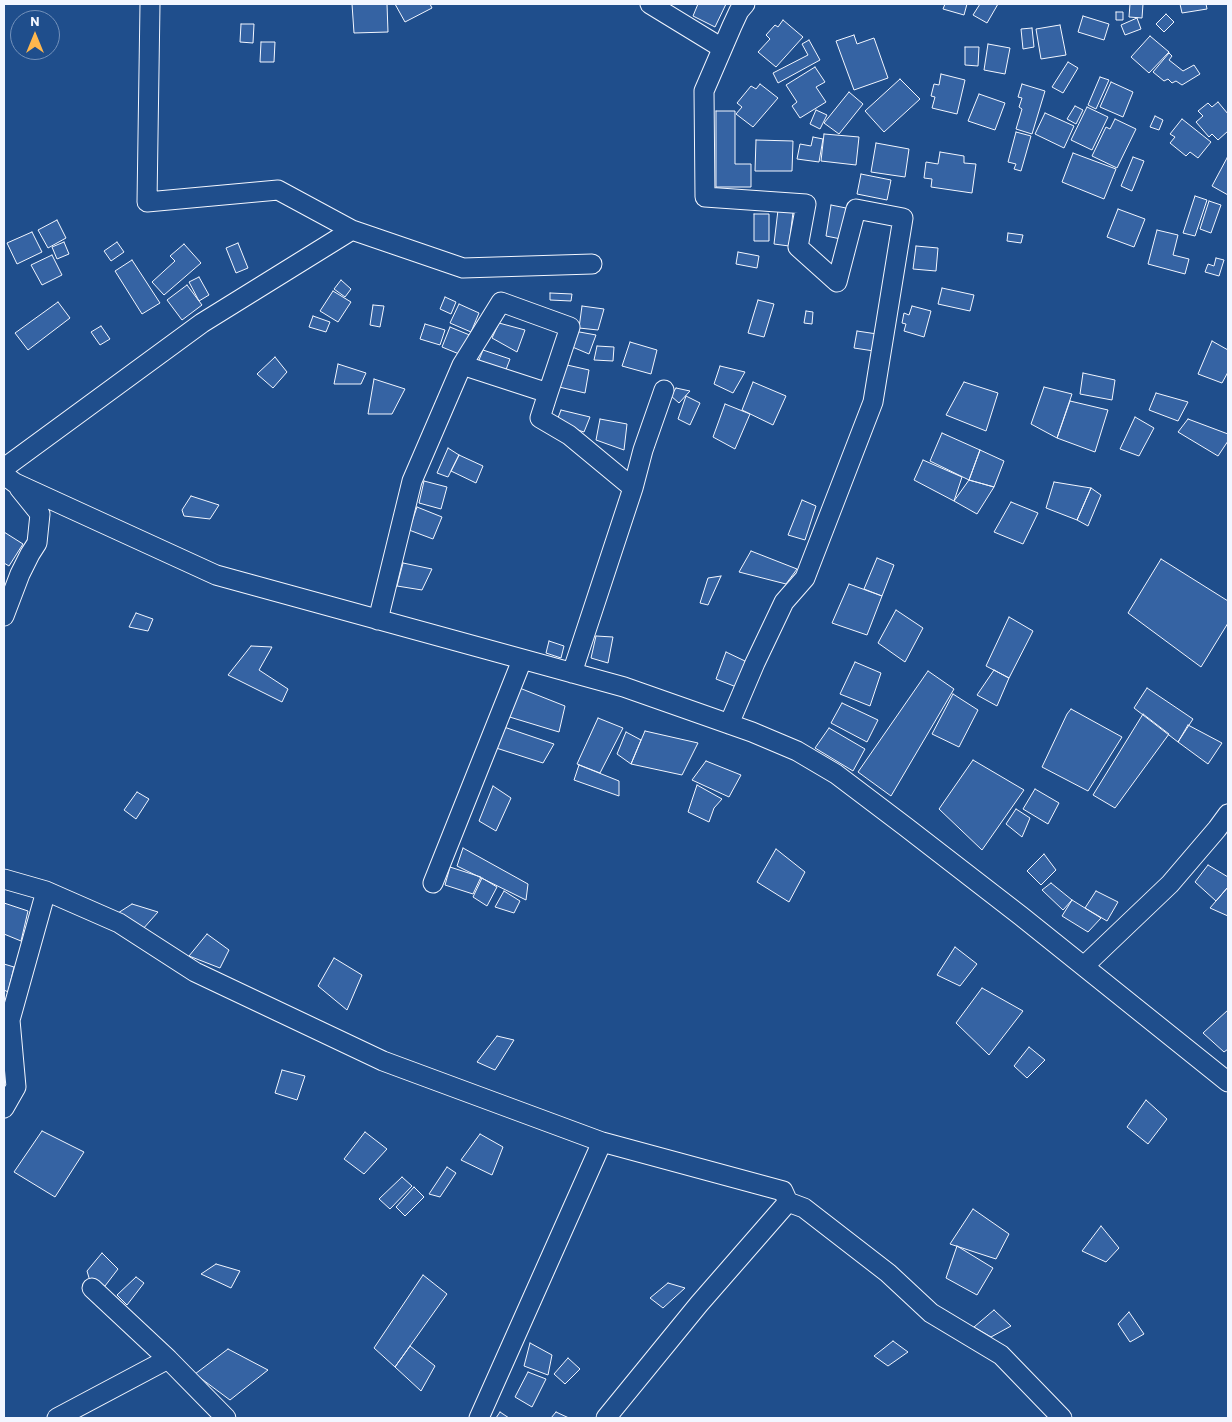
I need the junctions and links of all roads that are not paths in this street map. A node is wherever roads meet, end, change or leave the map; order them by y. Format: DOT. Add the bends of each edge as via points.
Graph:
graph roads {
  1 [pos="150,4"];
  2 [pos="650,4"];
  3 [pos="745,4"];
  4 [pos="722,48"];
  5 [pos="352,230"];
  6 [pos="592,264"];
  7 [pos="462,366"];
  8 [pos="664,390"];
  9 [pos="548,394"];
  10 [pos="4,468"];
  11 [pos="9,479"];
  12 [pos="633,488"];
  13 [pos="4,616"];
  14 [pos="378,620"];
  15 [pos="525,661"];
  16 [pos="572,673"];
  17 [pos="729,724"];
  18 [pos="1228,814"];
  19 [pos="4,879"];
  20 [pos="433,883"];
  21 [pos="46,891"];
  22 [pos="1084,966"];
  23 [pos="1228,1082"];
  24 [pos="4,1108"];
  25 [pos="602,1142"];
  26 [pos="788,1202"];
  27 [pos="92,1288"];
  28 [pos="168,1359"];
  29 [pos="57,1418"];
  30 [pos="226,1418"];
  31 [pos="480,1418"];
  32 [pos="606,1418"];
  33 [pos="1062,1418"];
  1 -- 5 [label="street" via="147,202 278,190"];
  2 -- 4 [label="street"];
  3 -- 4 [label="street"];
  4 -- 17 [label="street" via="704,91 705,198 806,204 798,247 837,282 856,209 903,218 873,402 805,578 784,602"];
  5 -- 6 [label="street" via="463,268"];
  5 -- 10 [label="street" via="202,324"];
  7 -- 9 [label="street"];
  7 -- 9 [label="street" via="501,302 570,327"];
  7 -- 14 [label="street" via="412,481"];
  8 -- 12 [label="street"];
  9 -- 12 [label="street" via="540,418 569,435"];
  11 -- 13 [label="street" via="40,514 37,543 20,574"];
  11 -- 14 [label="street" via="216,575"];
  12 -- 16 [label="street"];
  14 -- 15 [label="street"];
  15 -- 16 [label="street"];
  15 -- 20 [label="street" via="520,665"];
  16 -- 17 [label="street"];
  17 -- 22 [label="street" via="797,751 836,774"];
  18 -- 22 [label="street" via="1170,884"];
  19 -- 21 [label="street"];
  21 -- 24 [label="street" via="10,1020 16,1087"];
  21 -- 25 [label="street" via="119,923 195,972 383,1060"];
  22 -- 23 [label="street"];
  25 -- 26 [label="street" via="783,1191"];
  25 -- 31 [label="street"];
  26 -- 32 [label="street"];
  26 -- 33 [label="street" via="804,1208 888,1273 931,1313 1000,1355"];
  27 -- 28 [label="street"];
  28 -- 29 [label="street"];
  28 -- 30 [label="street"];
}
